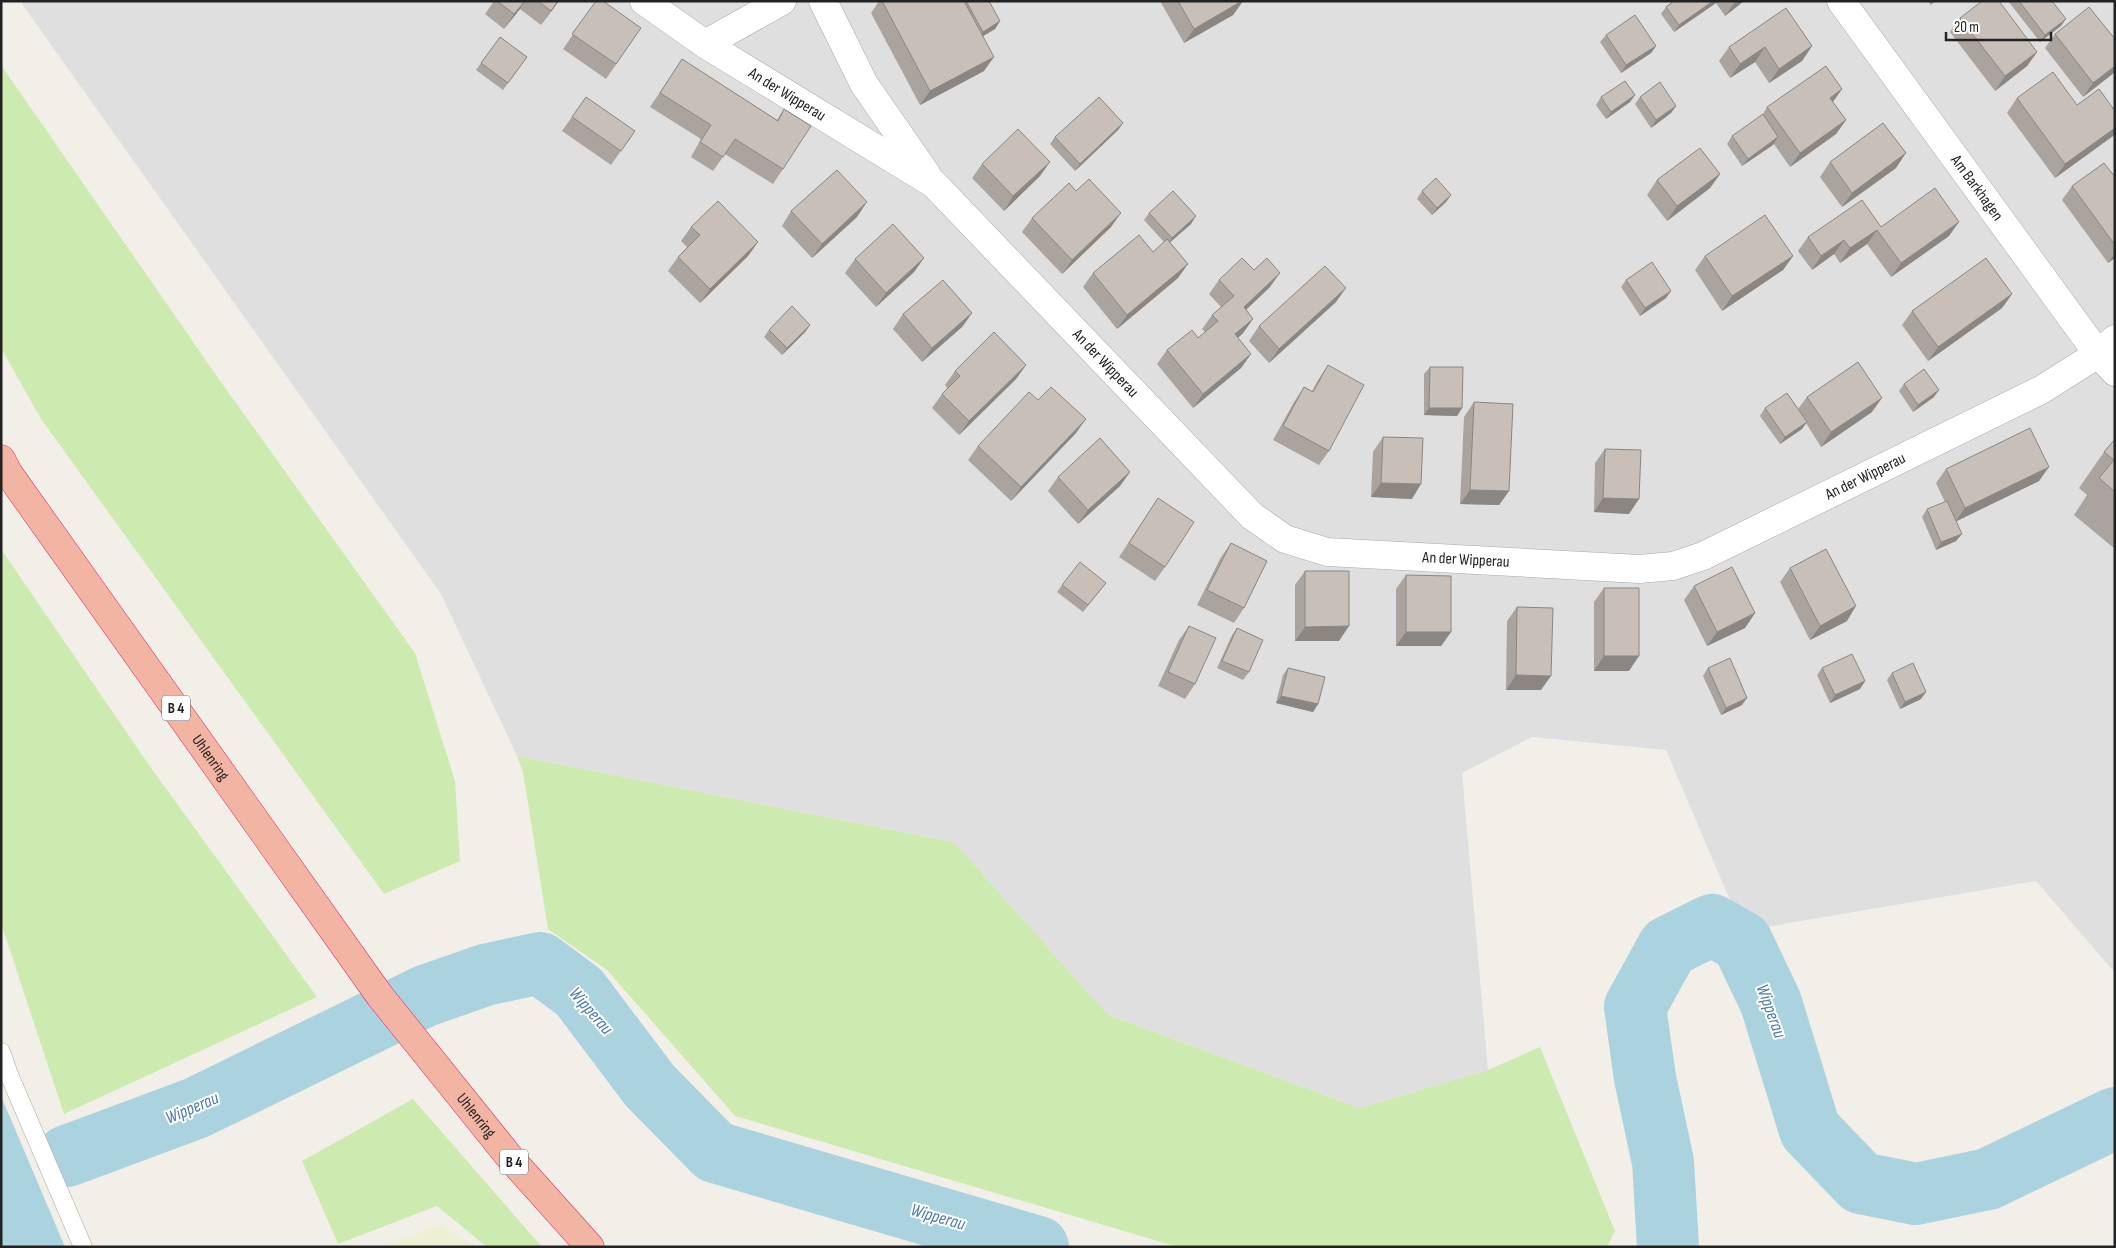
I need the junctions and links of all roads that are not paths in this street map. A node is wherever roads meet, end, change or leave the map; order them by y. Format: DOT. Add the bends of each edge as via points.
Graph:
graph roads {
  1 [pos="644,1"];
  2 [pos="782,1"];
  3 [pos="823,1"];
  4 [pos="1841,1"];
  5 [pos="705,44"];
  6 [pos="934,184"];
  7 [pos="2109,355"];
  8 [pos="1,459"];
  9 [pos="1,1052"];
  10 [pos="83,1247"];
  11 [pos="590,1247"];
  1 -- 5 [label="street, An der Wipperau"];
  2 -- 5 [label="street"];
  3 -- 6 [label="street, An der Wipperau" via="864,84"];
  4 -- 7 [label="street, Am Barkhagen"];
  5 -- 6 [label="street, An der Wipperau"];
  6 -- 7 [label="street, An der Wipperau" via="1252,516 1285,539 1327,552 1639,569 1673,566 1704,556"];
  8 -- 11 [label="highway, Uhlenring / B 4" via="380,996 512,1159"];
  9 -- 10 [label="lane"];
}
